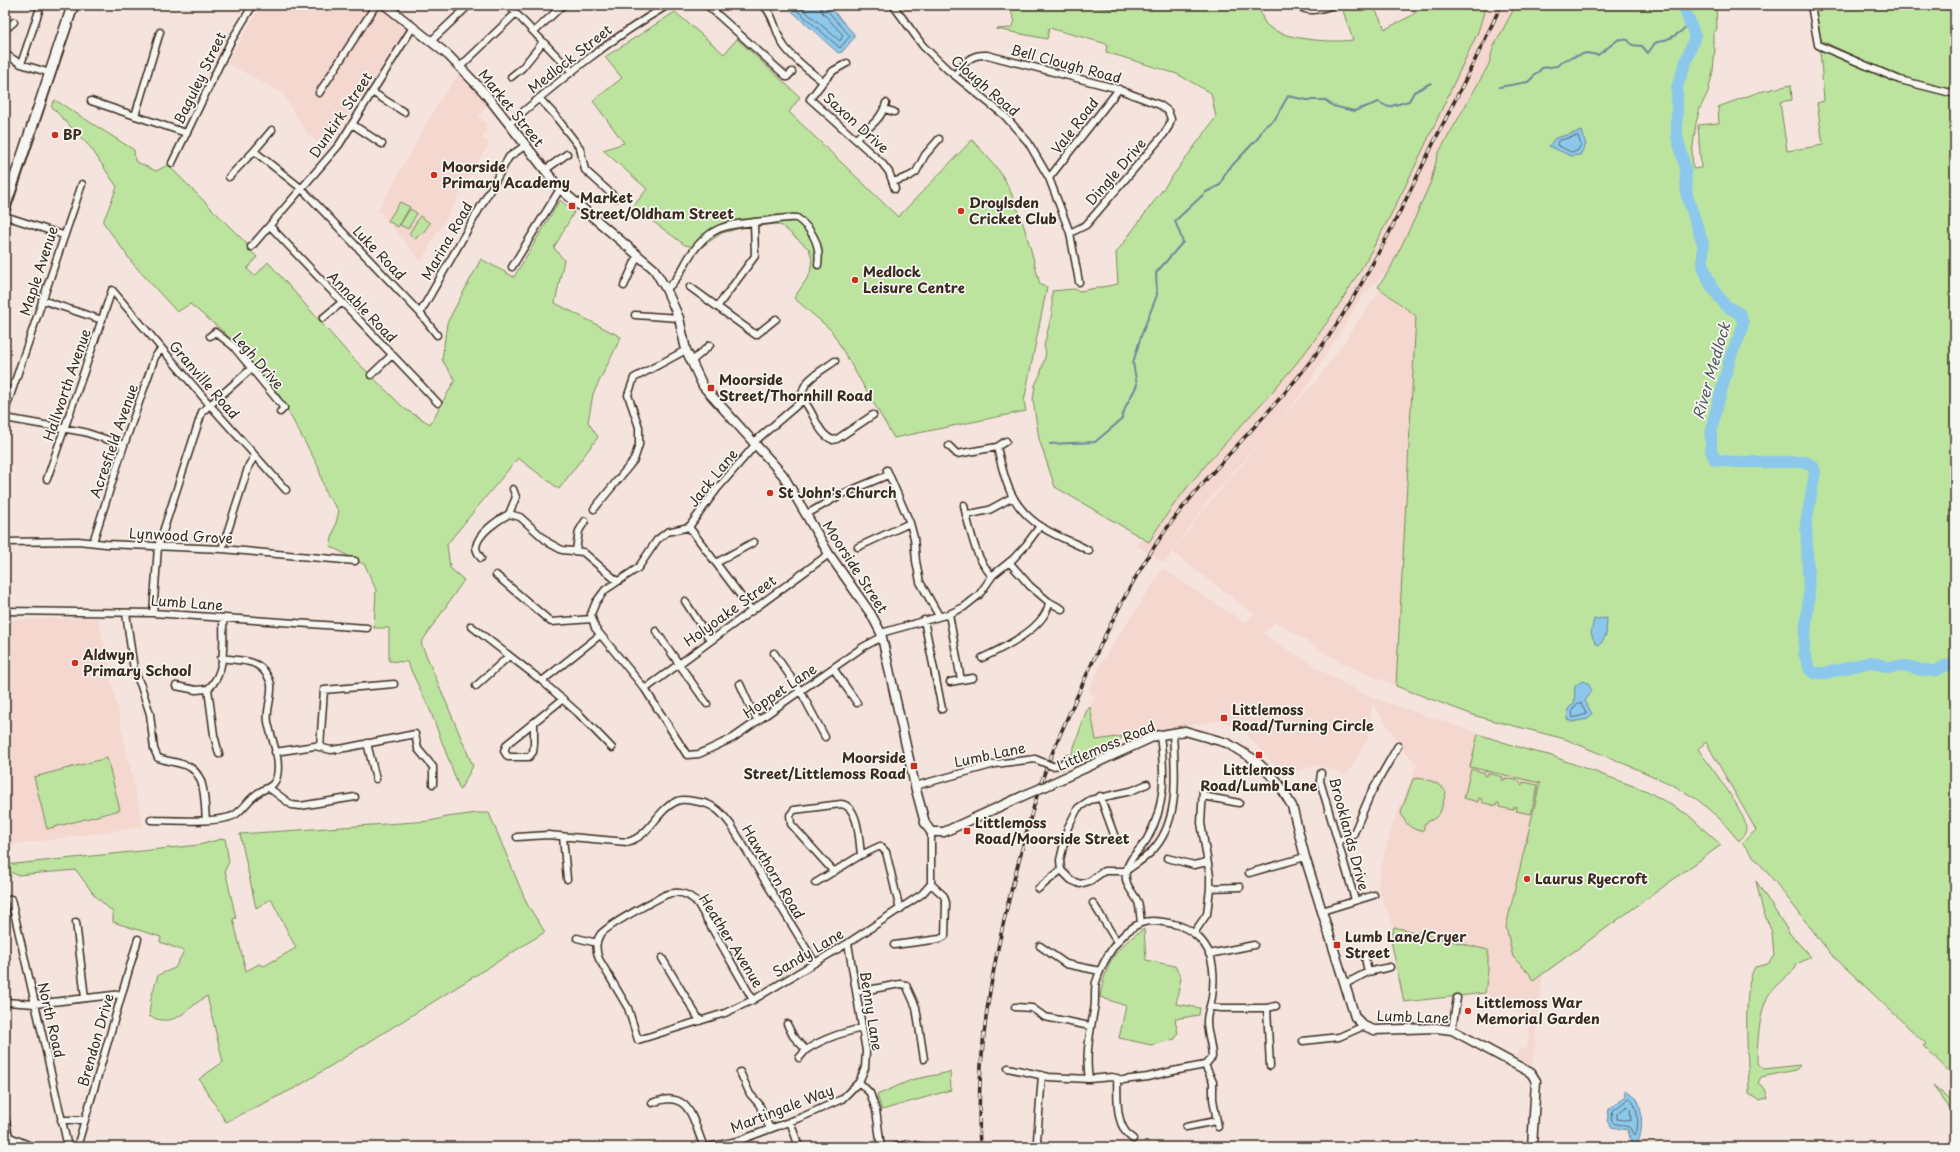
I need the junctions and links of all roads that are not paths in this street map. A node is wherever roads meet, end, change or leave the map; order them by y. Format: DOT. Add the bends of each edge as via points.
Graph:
graph roads {
  1 [pos="41,5"];
  2 [pos="73,5"];
  3 [pos="79,5"];
  4 [pos="253,5"];
  5 [pos="376,5"];
  6 [pos="385,5"];
  7 [pos="456,5"];
  8 [pos="469,5"];
  9 [pos="508,5"];
  10 [pos="563,5"];
  11 [pos="668,5"];
  12 [pos="707,5"];
  13 [pos="763,5"];
  14 [pos="902,5"];
  15 [pos="1298,5"];
  16 [pos="1332,5"];
  17 [pos="1811,5"];
  18 [pos="894,6"];
  19 [pos="462,12"];
  20 [pos="516,13"];
  21 [pos="14,22"];
  22 [pos="413,27"];
  23 [pos="5,30"];
  24 [pos="160,32"];
  25 [pos="534,32"];
  26 [pos="431,41"];
  27 [pos="543,42"];
  28 [pos="5,54"];
  29 [pos="847,63"];
  30 [pos="21,64"];
  31 [pos="460,67"];
  32 [pos="572,72"];
  33 [pos="792,72"];
  34 [pos="50,73"];
  35 [pos="955,75"];
  36 [pos="511,78"];
  37 [pos="823,82"];
  38 [pos="1119,89"];
  39 [pos="372,92"];
  40 [pos="320,93"];
  41 [pos="1955,94"];
  42 [pos="539,98"];
  43 [pos="91,101"];
  44 [pos="404,112"];
  45 [pos="894,112"];
  46 [pos="135,116"];
  47 [pos="1170,119"];
  48 [pos="510,123"];
  49 [pos="352,124"];
  50 [pos="272,130"];
  51 [pos="186,133"];
  52 [pos="856,139"];
  53 [pos="940,139"];
  54 [pos="382,144"];
  55 [pos="526,145"];
  56 [pos="254,151"];
  57 [pos="567,154"];
  58 [pos="172,163"];
  59 [pos="544,170"];
  60 [pos="230,177"];
  61 [pos="1049,178"];
  62 [pos="893,182"];
  63 [pos="82,184"];
  64 [pos="302,189"];
  65 [pos="560,189"];
  66 [pos="895,189"];
  67 [pos="616,198"];
  68 [pos="5,208"];
  69 [pos="5,216"];
  70 [pos="754,222"];
  71 [pos="270,226"];
  72 [pos="1070,233"];
  73 [pos="63,235"];
  74 [pos="251,247"];
  75 [pos="638,255"];
  76 [pos="818,265"];
  77 [pos="512,267"];
  78 [pos="1079,282"];
  79 [pos="624,286"];
  80 [pos="690,287"];
  81 [pos="666,289"];
  82 [pos="108,298"];
  83 [pos="42,300"];
  84 [pos="341,303"];
  85 [pos="717,307"];
  86 [pos="420,313"];
  87 [pos="635,316"];
  88 [pos="323,318"];
  89 [pos="679,318"];
  90 [pos="776,319"];
  91 [pos="102,320"];
  92 [pos="437,335"];
  93 [pos="210,336"];
  94 [pos="710,346"];
  95 [pos="161,349"];
  96 [pos="686,350"];
  97 [pos="392,355"];
  98 [pos="835,361"];
  99 [pos="691,362"];
  100 [pos="252,368"];
  101 [pos="371,375"];
  102 [pos="802,400"];
  103 [pos="438,403"];
  104 [pos="209,404"];
  105 [pos="5,411"];
  106 [pos="280,412"];
  107 [pos="873,415"];
  108 [pos="6,420"];
  109 [pos="65,429"];
  110 [pos="1006,441"];
  111 [pos="754,444"];
  112 [pos="124,445"];
  113 [pos="949,446"];
  114 [pos="997,447"];
  115 [pos="255,456"];
  116 [pos="47,479"];
  117 [pos="513,489"];
  118 [pos="286,490"];
  119 [pos="1013,497"];
  120 [pos="964,505"];
  121 [pos="594,509"];
  122 [pos="509,514"];
  123 [pos="807,514"];
  124 [pos="966,515"];
  125 [pos="585,521"];
  126 [pos="910,523"];
  127 [pos="1040,526"];
  128 [pos="689,527"];
  129 [pos="5,542"];
  130 [pos="93,542"];
  131 [pos="754,542"];
  132 [pos="158,547"];
  133 [pos="858,547"];
  134 [pos="222,549"];
  135 [pos="576,550"];
  136 [pos="1089,551"];
  137 [pos="829,554"];
  138 [pos="481,558"];
  139 [pos="355,561"];
  140 [pos="1009,562"];
  141 [pos="716,563"];
  142 [pos="496,575"];
  143 [pos="992,576"];
  144 [pos="617,581"];
  145 [pos="685,601"];
  146 [pos="1049,602"];
  147 [pos="1062,608"];
  148 [pos="5,611"];
  149 [pos="752,611"];
  150 [pos="126,613"];
  151 [pos="152,614"];
  152 [pos="950,614"];
  153 [pos="939,616"];
  154 [pos="223,618"];
  155 [pos="592,619"];
  156 [pos="924,620"];
  157 [pos="471,626"];
  158 [pos="367,628"];
  159 [pos="656,631"];
  160 [pos="600,635"];
  161 [pos="882,635"];
  162 [pos="710,640"];
  163 [pos="774,653"];
  164 [pos="509,656"];
  165 [pos="221,658"];
  166 [pos="982,658"];
  167 [pos="679,664"];
  168 [pos="833,668"];
  169 [pos="973,678"];
  170 [pos="961,680"];
  171 [pos="542,681"];
  172 [pos="950,682"];
  173 [pos="394,684"];
  174 [pos="740,684"];
  175 [pos="176,686"];
  176 [pos="476,686"];
  177 [pos="208,689"];
  178 [pos="645,689"];
  179 [pos="801,692"];
  180 [pos="563,699"];
  181 [pos="857,703"];
  182 [pos="706,704"];
  183 [pos="942,709"];
  184 [pos="758,720"];
  185 [pos="534,723"];
  186 [pos="1173,734"];
  187 [pos="1160,736"];
  188 [pos="825,737"];
  189 [pos="367,744"];
  190 [pos="1398,746"];
  191 [pos="320,747"];
  192 [pos="612,748"];
  193 [pos="276,752"];
  194 [pos="219,754"];
  195 [pos="1067,759"];
  196 [pos="1321,774"];
  197 [pos="376,779"];
  198 [pos="433,784"];
  199 [pos="1147,784"];
  200 [pos="915,786"];
  201 [pos="269,788"];
  202 [pos="1100,796"];
  203 [pos="355,797"];
  204 [pos="1239,803"];
  205 [pos="151,820"];
  206 [pos="206,820"];
  207 [pos="930,832"];
  208 [pos="517,837"];
  209 [pos="563,837"];
  210 [pos="1116,840"];
  211 [pos="1338,841"];
  212 [pos="861,855"];
  213 [pos="1305,857"];
  214 [pos="1167,858"];
  215 [pos="1207,862"];
  216 [pos="1061,870"];
  217 [pos="1126,871"];
  218 [pos="834,872"];
  219 [pos="1249,873"];
  220 [pos="567,879"];
  221 [pos="815,883"];
  222 [pos="932,884"];
  223 [pos="1240,887"];
  224 [pos="1210,888"];
  225 [pos="1038,889"];
  226 [pos="1374,895"];
  227 [pos="11,899"];
  228 [pos="1355,900"];
  229 [pos="1093,903"];
  230 [pos="900,910"];
  231 [pos="1322,911"];
  232 [pos="76,922"];
  233 [pos="1141,923"];
  234 [pos="1194,933"];
  235 [pos="577,938"];
  236 [pos="138,939"];
  237 [pos="1117,942"];
  238 [pos="597,943"];
  239 [pos="848,943"];
  240 [pos="894,945"];
  241 [pos="1254,945"];
  242 [pos="1040,946"];
  243 [pos="1364,953"];
  244 [pos="1209,954"];
  245 [pos="662,958"];
  246 [pos="815,964"];
  247 [pos="1390,966"];
  248 [pos="1100,971"];
  249 [pos="1368,972"];
  250 [pos="1345,984"];
  251 [pos="857,992"];
  252 [pos="122,994"];
  253 [pos="85,998"];
  254 [pos="1456,998"];
  255 [pos="753,1000"];
  256 [pos="5,1002"];
  257 [pos="35,1004"];
  258 [pos="1210,1006"];
  259 [pos="1276,1006"];
  260 [pos="1015,1007"];
  261 [pos="1267,1008"];
  262 [pos="700,1021"];
  263 [pos="787,1024"];
  264 [pos="1090,1026"];
  265 [pos="1364,1026"];
  266 [pos="862,1028"];
  267 [pos="1452,1030"];
  268 [pos="1303,1041"];
  269 [pos="806,1050"];
  270 [pos="799,1058"];
  271 [pos="924,1059"];
  272 [pos="1205,1065"];
  273 [pos="1270,1066"];
  274 [pos="1008,1068"];
  275 [pos="740,1072"];
  276 [pos="1042,1075"];
  277 [pos="1089,1079"];
  278 [pos="1120,1079"];
  279 [pos="859,1082"];
  280 [pos="652,1103"];
  281 [pos="5,1117"];
  282 [pos="62,1120"];
  283 [pos="85,1120"];
  284 [pos="790,1121"];
  285 [pos="1186,1126"];
  286 [pos="770,1129"];
  287 [pos="7,1136"];
  288 [pos="1133,1139"];
  289 [pos="33,1147"];
  290 [pos="68,1147"];
  291 [pos="77,1147"];
  292 [pos="704,1147"];
  293 [pos="708,1147"];
  294 [pos="799,1147"];
  295 [pos="881,1147"];
  296 [pos="895,1147"];
  297 [pos="922,1147"];
  298 [pos="1040,1147"];
  299 [pos="1532,1147"];
  1 -- 30 [label="street"];
  2 -- 34 [label="main road"];
  3 -- 34 [label="main road" via="65,45"];
  4 -- 51 [label="street, Baguley Street" via="231,40"];
  5 -- 40 [label="street"];
  6 -- 22 [label="street, Market Street"];
  7 -- 19 [label="street"];
  8 -- 19 [label="street"];
  9 -- 20 [label="street"];
  10 -- 25 [label="street"];
  11 -- 32 [label="street, Medlock Street" via="633,26"];
  12 -- 33 [label="street" via="787,77"];
  13 -- 37 [label="street, Saxon Drive" via="772,18 784,47"];
  14 -- 18 [label="street"];
  15 -- 16 [label="street" via="1310,10 1320,10"];
  17 -- 41 [label="street" via="1818,45 1900,80"];
  18 -- 35 [label="street, Clough Road" via="923,46"];
  19 -- 26 [label="street"];
  20 -- 25 [label="street"];
  20 -- 31 [label="street"];
  21 -- 23 [label="street"];
  22 -- 26 [label="street, Market Street"];
  22 -- 39 [label="street, Dunkirk Street"];
  24 -- 46 [label="street"];
  25 -- 27 [label="street"];
  26 -- 31 [label="street, Market Street"];
  27 -- 32 [label="street"];
  27 -- 36 [label="street"];
  28 -- 30 [label="street"];
  29 -- 37 [label="street"];
  30 -- 34 [label="street"];
  31 -- 48 [label="street, Market Street"];
  32 -- 42 [label="street, Medlock Street"];
  34 -- 68 [label="main road"];
  35 -- 38 [label="street, Bell Clough Road" via="968,59 977,55 987,55"];
  35 -- 61 [label="street, Clough Road" via="1005,116 1028,142"];
  37 -- 52 [label="street, Saxon Drive" via="810,98"];
  38 -- 47 [label="street, Bell Clough Road" via="1160,105 1168,111"];
  38 -- 61 [label="street, Vale Road"];
  39 -- 44 [label="street"];
  39 -- 49 [label="street, Dunkirk Street"];
  42 -- 48 [label="street, Medlock Street"];
  42 -- 67 [label="street" via="580,148 585,170"];
  43 -- 46 [label="street"];
  45 -- 52 [label="street" via="886,106 879,120"];
  46 -- 51 [label="street"];
  47 -- 72 [label="street, Dingle Drive" via="1164,134 1129,177 1086,225"];
  48 -- 55 [label="street, Market Street"];
  49 -- 54 [label="street"];
  49 -- 64 [label="street, Dunkirk Street"];
  50 -- 56 [label="street"];
  51 -- 58 [label="street, Baguley Street"];
  52 -- 62 [label="street, Saxon Drive" via="882,163"];
  53 -- 62 [label="street" via="936,148 925,155 916,172"];
  55 -- 59 [label="street, Market Street"];
  55 -- 86 [label="street, Marina Road" via="509,157"];
  56 -- 60 [label="street"];
  56 -- 64 [label="street, Luke Road"];
  57 -- 59 [label="street"];
  59 -- 65 [label="street, Market Street"];
  61 -- 72 [label="street, Clough Road"];
  62 -- 66 [label="street, Saxon Drive"];
  63 -- 73 [label="street, Maple Avenue"];
  64 -- 71 [label="street, Dunkirk Street"];
  64 -- 86 [label="street, Luke Road"];
  65 -- 75 [label="street, Market Street"];
  65 -- 77 [label="street"];
  69 -- 73 [label="street"];
  70 -- 76 [label="street" via="797,218 814,235 819,250"];
  70 -- 81 [label="street" via="719,228 704,237 673,284"];
  70 -- 85 [label="street" via="755,256"];
  71 -- 74 [label="street, Dunkirk Street"];
  71 -- 84 [label="street, Annable Road"];
  72 -- 78 [label="street, Clough Road"];
  73 -- 83 [label="street, Maple Avenue"];
  75 -- 79 [label="street"];
  75 -- 81 [label="street, Market Street" via="654,269"];
  80 -- 85 [label="street"];
  81 -- 89 [label="street, Market Street"];
  82 -- 91 [label="street, Hallworth Avenue"];
  82 -- 95 [label="street, Granville Road" via="112,290"];
  83 -- 91 [label="street"];
  83 -- 105 [label="street, Maple Avenue"];
  84 -- 88 [label="street"];
  84 -- 97 [label="street, Annable Road"];
  85 -- 90 [label="street" via="756,335"];
  86 -- 92 [label="street, Luke Road"];
  87 -- 89 [label="street"];
  89 -- 96 [label="street, Market Street"];
  91 -- 109 [label="street, Hallworth Avenue"];
  93 -- 100 [label="street, Legh Drive" via="215,332"];
  94 -- 99 [label="street"];
  95 -- 104 [label="street, Granville Road"];
  95 -- 112 [label="street, Acresfield Avenue" via="155,357"];
  96 -- 99 [label="street, Moorside Street"];
  96 -- 121 [label="street" via="634,378 628,395 639,427 639,445 634,460"];
  97 -- 101 [label="street"];
  97 -- 103 [label="street, Annable Road"];
  98 -- 102 [label="street" via="804,384"];
  99 -- 111 [label="street, Moorside Street" via="703,386"];
  100 -- 104 [label="street"];
  100 -- 106 [label="street, Legh Drive" via="284,408"];
  102 -- 107 [label="street" via="807,404 824,434 833,440"];
  102 -- 111 [label="street, Jack Lane"];
  104 -- 115 [label="street, Granville Road"];
  104 -- 132 [label="street" via="202,412"];
  108 -- 109 [label="street"];
  109 -- 112 [label="street" via="84,432"];
  109 -- 116 [label="street, Hallworth Avenue"];
  110 -- 114 [label="street"];
  111 -- 123 [label="street, Moorside Street" via="783,476"];
  111 -- 128 [label="street, Jack Lane"];
  112 -- 130 [label="street, Acresfield Avenue"];
  113 -- 114 [label="street" via="957,454"];
  114 -- 119 [label="street" via="1006,486"];
  115 -- 118 [label="street, Granville Road"];
  115 -- 134 [label="street" via="249,465"];
  117 -- 122 [label="street" via="516,497"];
  119 -- 124 [label="street" via="989,510"];
  119 -- 127 [label="street" via="1018,506"];
  120 -- 124 [label="street"];
  122 -- 135 [label="street" via="520,517 549,543 562,550"];
  122 -- 138 [label="street" via="484,533 476,546"];
  123 -- 126 [label="street" via="887,472"];
  123 -- 137 [label="street, Moorside Street"];
  124 -- 143 [label="street" via="976,553"];
  125 -- 135 [label="street" via="579,531"];
  126 -- 133 [label="street"];
  126 -- 153 [label="street" via="920,582"];
  127 -- 136 [label="street"];
  127 -- 140 [label="street, Hoppet Lane"];
  128 -- 141 [label="street"];
  128 -- 144 [label="street" via="667,532 657,540 638,568"];
  129 -- 130 [label="street, Lynwood Grove"];
  130 -- 132 [label="street, Lynwood Grove"];
  131 -- 141 [label="street"];
  132 -- 134 [label="street, Lynwood Grove"];
  132 -- 151 [label="street"];
  134 -- 139 [label="street, Lynwood Grove"];
  135 -- 144 [label="street" via="583,552"];
  137 -- 149 [label="street, Holyoake Street"];
  137 -- 161 [label="street, Moorside Street" via="871,614"];
  140 -- 143 [label="street, Hoppet Lane"];
  140 -- 146 [label="street" via="1030,586"];
  141 -- 149 [label="street"];
  142 -- 155 [label="street" via="551,622"];
  143 -- 152 [label="street, Hoppet Lane" via="972,602"];
  144 -- 155 [label="street" via="605,590 596,602 591,614"];
  145 -- 162 [label="street"];
  146 -- 147 [label="street"];
  146 -- 166 [label="street" via="1048,610 1038,624 1019,638"];
  148 -- 150 [label="street, Lumb Lane"];
  149 -- 162 [label="street, Holyoake Street"];
  150 -- 151 [label="street, Lumb Lane"];
  150 -- 206 [label="street" via="134,670 150,714 154,748 158,758 187,765 197,773 202,782"];
  151 -- 154 [label="street, Lumb Lane"];
  152 -- 153 [label="street, Hoppet Lane"];
  152 -- 170 [label="street"];
  153 -- 156 [label="street, Hoppet Lane"];
  154 -- 158 [label="street, Lumb Lane"];
  154 -- 165 [label="street"];
  155 -- 160 [label="street"];
  156 -- 161 [label="street, Hoppet Lane"];
  156 -- 183 [label="street"];
  157 -- 164 [label="street"];
  159 -- 167 [label="street"];
  160 -- 171 [label="street"];
  160 -- 178 [label="street"];
  161 -- 168 [label="street, Hoppet Lane"];
  161 -- 200 [label="street, Moorside Street"];
  162 -- 167 [label="street, Holyoake Street"];
  163 -- 179 [label="street"];
  164 -- 171 [label="street"];
  164 -- 176 [label="street"];
  165 -- 177 [label="street" via="215,683"];
  165 -- 193 [label="street" via="253,662 264,671 271,682 268,721"];
  167 -- 178 [label="street, Holyoake Street"];
  167 -- 182 [label="street"];
  168 -- 179 [label="street, Hoppet Lane"];
  168 -- 181 [label="street"];
  169 -- 170 [label="street"];
  170 -- 172 [label="street"];
  171 -- 180 [label="street"];
  173 -- 191 [label="street" via="324,690"];
  174 -- 184 [label="street"];
  175 -- 177 [label="street" via="196,690"];
  177 -- 194 [label="street"];
  178 -- 184 [label="street, Hoppet Lane" via="687,755 699,754 733,738"];
  179 -- 184 [label="street, Hoppet Lane"];
  179 -- 188 [label="street"];
  180 -- 185 [label="street"];
  180 -- 192 [label="street"];
  185 -- 185 [label="street" via="507,744 504,751 508,757 529,756 533,752"];
  186 -- 187 [label="street, Littlemoss Road"];
  186 -- 213 [label="street, Littlemoss Road" via="1185,731 1227,743 1255,760 1277,781 1292,806"];
  186 -- 217 [label="street" via="1175,783 1169,820 1162,837 1151,852"];
  187 -- 207 [label="street, Littlemoss Road, bridge" via="1155,736 944,832"];
  187 -- 217 [label="street" via="1164,777 1161,805 1146,841 1131,857"];
  189 -- 191 [label="street" via="331,750"];
  189 -- 197 [label="street"];
  189 -- 198 [label="street" via="415,734 418,749 433,766"];
  190 -- 211 [label="street" via="1371,793 1353,835"];
  191 -- 193 [label="street" via="302,747"];
  193 -- 201 [label="street" via="277,778"];
  195 -- 200 [label="street, Lumb Lane, bridge" via="1061,765 1052,766 1034,758 995,764"];
  196 -- 211 [label="street, Brooklands Drive" via="1320,781"];
  199 -- 202 [label="street" via="1131,791"];
  200 -- 207 [label="street, Moorside Street"];
  201 -- 203 [label="street" via="292,805 300,806"];
  201 -- 206 [label="street" via="259,792 235,815"];
  202 -- 210 [label="street"];
  202 -- 216 [label="street" via="1078,808 1068,827 1060,860"];
  204 -- 215 [label="street" via="1203,793 1201,823"];
  205 -- 206 [label="street"];
  207 -- 222 [label="street"];
  208 -- 209 [label="street"];
  209 -- 220 [label="street"];
  209 -- 246 [label="street, Hawthorn Road" via="618,842 632,840 645,833 667,808 678,800 703,802 716,808 731,825"];
  211 -- 228 [label="street, Brooklands Drive"];
  212 -- 218 [label="street"];
  212 -- 218 [label="street" via="854,814 848,806 841,804 794,810 790,818 791,824"];
  212 -- 230 [label="street" via="880,846 886,852"];
  213 -- 219 [label="street"];
  213 -- 231 [label="street, Lumb Lane"];
  214 -- 215 [label="street" via="1194,864"];
  215 -- 224 [label="street"];
  216 -- 217 [label="street" via="1071,880 1080,884 1090,881 1104,870"];
  216 -- 225 [label="street"];
  217 -- 233 [label="street" via="1127,886 1138,902"];
  218 -- 221 [label="street"];
  222 -- 230 [label="street, Sandy Lane"];
  222 -- 240 [label="street" via="944,896 946,903 945,936 940,939"];
  223 -- 224 [label="street"];
  224 -- 234 [label="street" via="1207,914"];
  226 -- 228 [label="street"];
  227 -- 257 [label="street, North Road"];
  228 -- 231 [label="street"];
  229 -- 237 [label="street"];
  230 -- 239 [label="street, Sandy Lane"];
  231 -- 250 [label="street, Lumb Lane"];
  232 -- 253 [label="street"];
  233 -- 234 [label="street" via="1168,923"];
  233 -- 237 [label="street"];
  234 -- 244 [label="street"];
  235 -- 238 [label="street"];
  236 -- 252 [label="street, Brendon Drive"];
  237 -- 248 [label="street"];
  238 -- 255 [label="street, Heather Avenue" via="601,934 608,928 664,894 686,894 698,904"];
  238 -- 262 [label="street, Sandy Lane" via="598,959 628,1008 638,1040"];
  239 -- 246 [label="street, Sandy Lane"];
  239 -- 251 [label="street, Benny Lane"];
  241 -- 244 [label="street"];
  242 -- 248 [label="street" via="1066,964"];
  243 -- 249 [label="street"];
  244 -- 258 [label="street" via="1212,964"];
  245 -- 262 [label="street"];
  246 -- 255 [label="street, Sandy Lane"];
  247 -- 249 [label="street"];
  248 -- 264 [label="street"];
  249 -- 250 [label="street"];
  250 -- 265 [label="street, Lumb Lane" via="1355,1017"];
  251 -- 266 [label="street, Benny Lane"];
  251 -- 271 [label="street" via="906,985 916,1007"];
  252 -- 253 [label="street"];
  252 -- 283 [label="street, Brendon Drive"];
  253 -- 257 [label="street"];
  254 -- 267 [label="street"];
  255 -- 262 [label="street, Sandy Lane"];
  256 -- 257 [label="street"];
  257 -- 282 [label="street, North Road"];
  258 -- 261 [label="street"];
  258 -- 272 [label="street" via="1207,1022 1212,1057"];
  259 -- 261 [label="street"];
  260 -- 264 [label="street" via="1032,1008 1045,1017"];
  261 -- 273 [label="street"];
  263 -- 269 [label="street" via="793,1036"];
  264 -- 277 [label="street" via="1087,1055"];
  265 -- 267 [label="street, Lumb Lane" via="1374,1030"];
  265 -- 268 [label="street" via="1339,1037"];
  266 -- 269 [label="street" via="839,1033 819,1041"];
  266 -- 279 [label="street, Benny Lane" via="866,1062"];
  267 -- 299 [label="street, Lumb Lane" via="1533,1076 1536,1081"];
  269 -- 270 [label="street"];
  272 -- 278 [label="street" via="1148,1077"];
  272 -- 285 [label="street" via="1212,1082 1212,1099 1217,1124"];
  274 -- 276 [label="street"];
  275 -- 286 [label="street"];
  276 -- 277 [label="street"];
  276 -- 298 [label="street" via="1037,1140"];
  277 -- 278 [label="street"];
  278 -- 288 [label="street" via="1120,1125"];
  279 -- 284 [label="street, Martingale Way" via="842,1099"];
  279 -- 295 [label="street" via="870,1093 876,1110"];
  280 -- 292 [label="street" via="670,1098 684,1104"];
  281 -- 287 [label="street"];
  282 -- 283 [label="street"];
  282 -- 290 [label="street, North Road"];
  283 -- 291 [label="street, Brendon Drive"];
  284 -- 286 [label="street, Martingale Way"];
  284 -- 294 [label="street"];
  286 -- 293 [label="street, Martingale Way"];
  287 -- 289 [label="street"];
  296 -- 297 [label="street" via="909,1144"];
}
